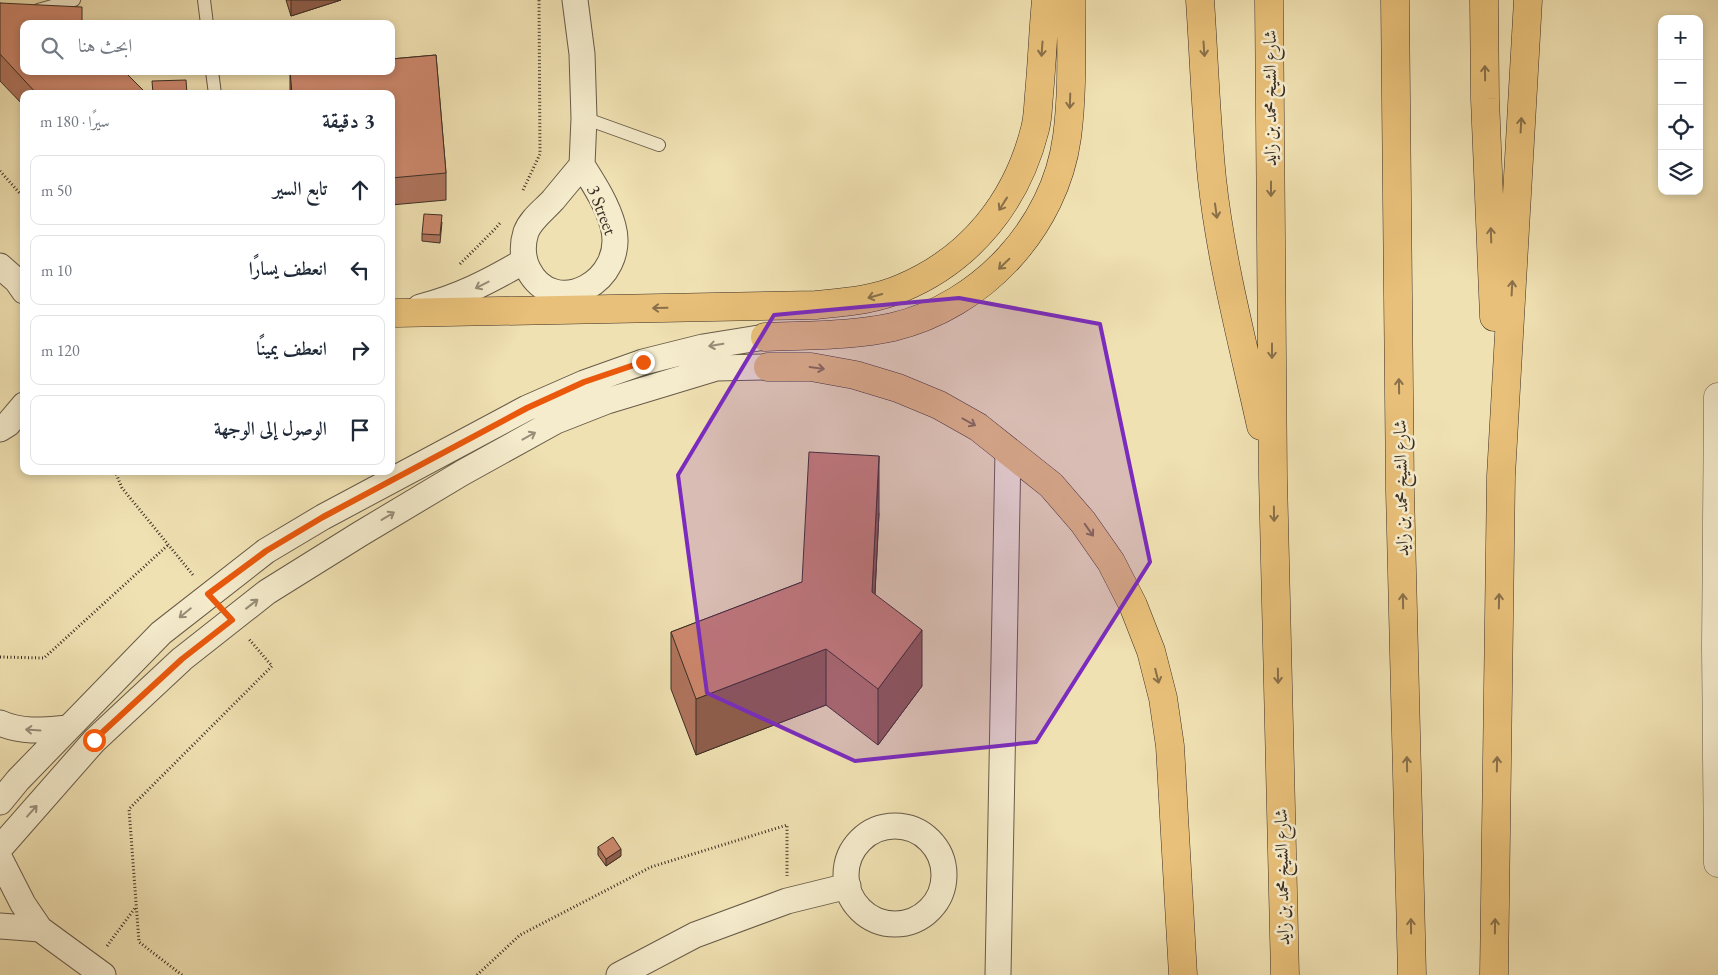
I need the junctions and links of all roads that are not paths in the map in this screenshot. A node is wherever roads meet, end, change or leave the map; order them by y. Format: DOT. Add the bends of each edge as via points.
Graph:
graph roads {
  1 [pos="74,0"];
  2 [pos="204,0"];
  3 [pos="575,0"];
  4 [pos="1046,0"];
  5 [pos="1071,0"];
  6 [pos="1200,0"];
  7 [pos="1270,0"];
  8 [pos="1395,0"];
  9 [pos="1484,0"];
  10 [pos="1528,0"];
  11 [pos="28,13"];
  12 [pos="206,20"];
  13 [pos="213,75"];
  14 [pos="214,90"];
  15 [pos="584,118"];
  16 [pos="659,145"];
  17 [pos="582,165"];
  18 [pos="524,260"];
  19 [pos="0,266"];
  20 [pos="20,285"];
  21 [pos="395,313"];
  22 [pos="395,313"];
  23 [pos="764,337"];
  24 [pos="768,367"];
  25 [pos="1718,398"];
  26 [pos="20,410"];
  27 [pos="0,429"];
  28 [pos="1008,451"];
  29 [pos="1501,476"];
  30 [pos="1273,478"];
  31 [pos="0,723"];
  32 [pos="67,728"];
  33 [pos="0,802"];
  34 [pos="0,848"];
  35 [pos="0,859"];
  36 [pos="1718,863"];
  37 [pos="848,886"];
  38 [pos="0,926"];
  39 [pos="40,929"];
  40 [pos="97,971"];
  41 [pos="619,975"];
  42 [pos="998,975"];
  43 [pos="1182,975"];
  44 [pos="1285,975"];
  45 [pos="1412,975"];
  46 [pos="1494,975"];
  1 -- 11 [label="lane"];
  2 -- 12 [label="lane"];
  3 -- 15 [label="street, 3 Street" via="582,54"];
  4 -- 21 [label="highway, one-way" via="1035,127 1022,169 1002,207 974,241 940,268 901,289 860,301 816,305"];
  5 -- 23 [label="highway, one-way" via="1070,104 1060,171 1047,203 1009,259 956,301 893,327"];
  6 -- 30 [label="highway, one-way" via="1217,216"];
  7 -- 30 [label="highway, شارع الشيخ محمد بن زايد, one-way"];
  45 -- 8 [label="highway, شارع الشيخ محمد بن زايد, one-way" via="1400,491"];
  29 -- 9 [label="highway, one-way" via="1485,99"];
  29 -- 10 [label="highway, one-way"];
  13 -- 14 [label="lane"];
  15 -- 16 [label="lane"];
  15 -- 17 [label="street, 3 Street"];
  17 -- 18 [label="street, 3 Street" via="527,230"];
  17 -- 18 [label="street, 3 Street" via="598,191 613,227 615,244 612,259 604,273 592,285 577,292 561,293 545,288 532,277"];
  18 -- 22 [label="street, one-way" via="467,292"];
  19 -- 20 [label="street"];
  23 -- 32 [label="street, one-way" via="703,347 643,362 584,382 527,408 323,517 266,551 160,632"];
  24 -- 28 [label="highway, one-way" via="811,367 855,375 898,388 939,405 978,427"];
  34 -- 24 [label="street, one-way" via="94,740 182,659 267,592 462,473 556,421 608,401 716,368"];
  25 -- 36 [label="street"];
  26 -- 27 [label="street"];
  28 -- 42 [label="street"];
  28 -- 43 [label="highway, one-way" via="1051,485 1083,522 1111,562 1151,651 1163,698 1170,746"];
  46 -- 29 [label="highway, one-way"];
  30 -- 44 [label="highway, شارع الشيخ محمد بن زايد, one-way"];
  32 -- 31 [label="street, one-way" via="38,731"];
  32 -- 33 [label="street"];
  35 -- 39 [label="street" via="18,896"];
  37 -- 41 [label="street" via="787,901 694,935"];
  38 -- 39 [label="street"];
  39 -- 40 [label="street"];
}
